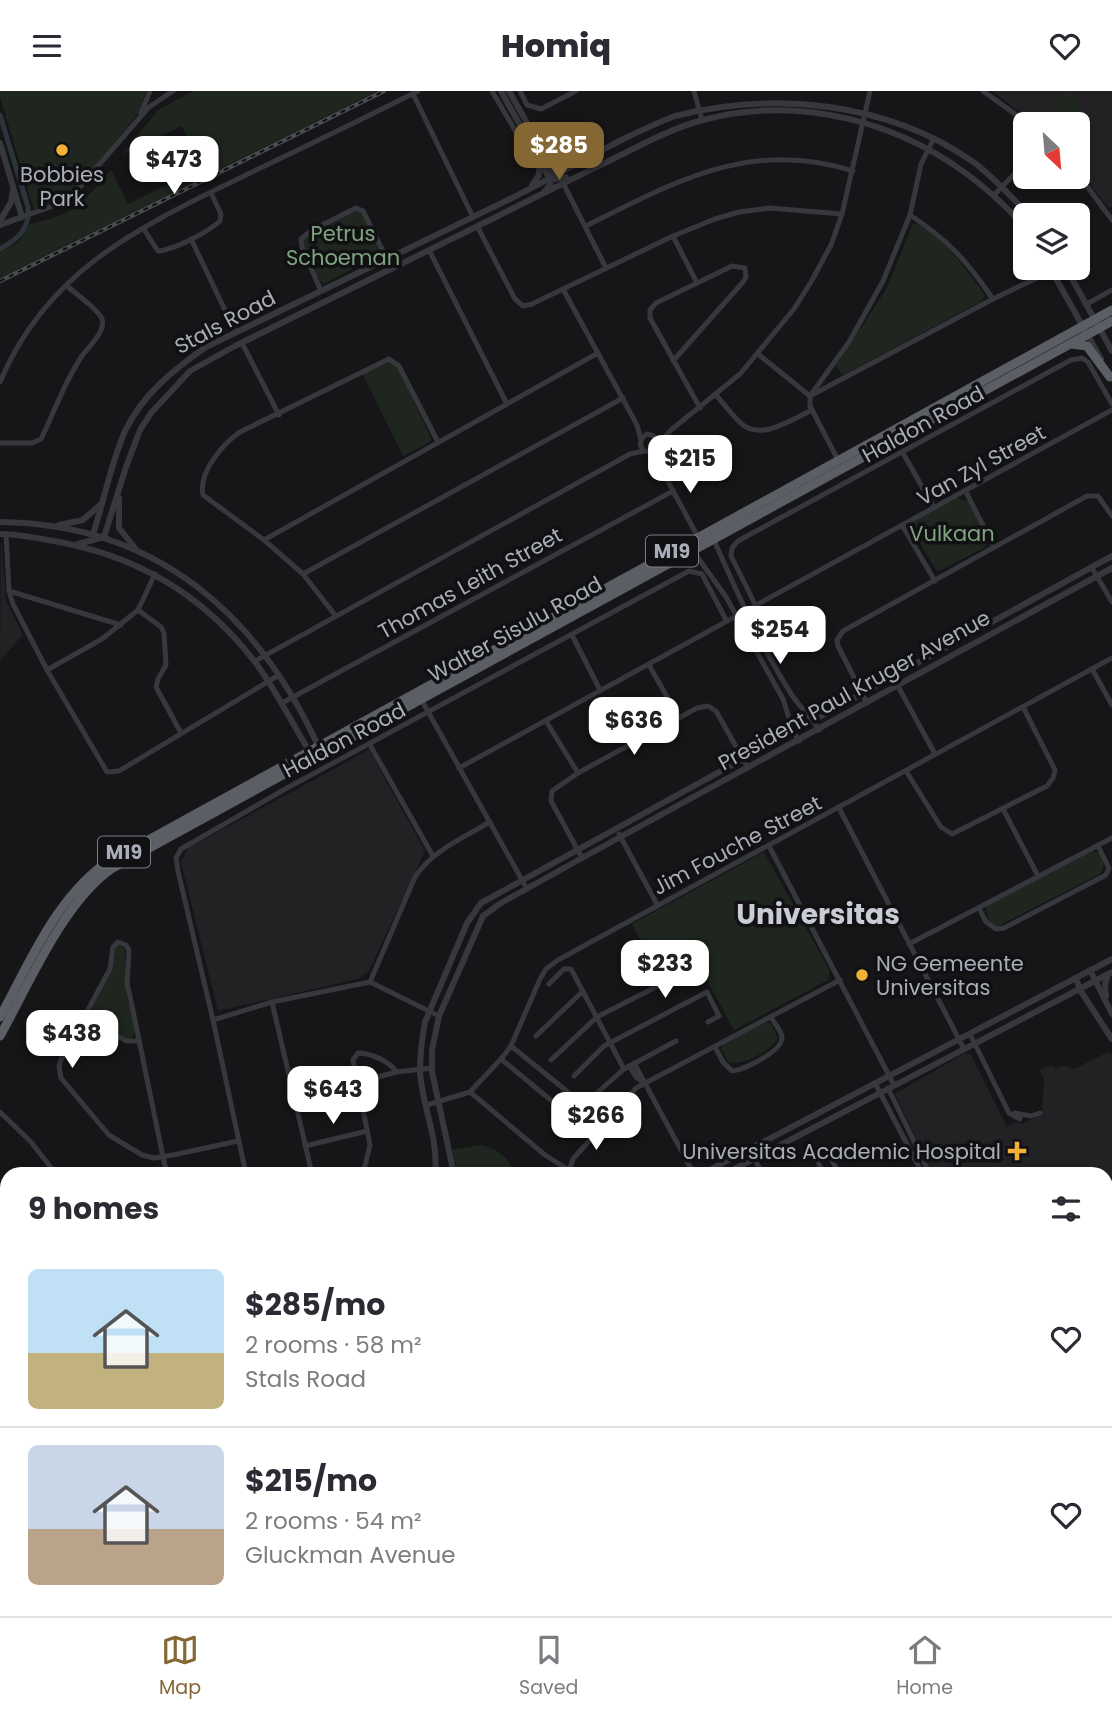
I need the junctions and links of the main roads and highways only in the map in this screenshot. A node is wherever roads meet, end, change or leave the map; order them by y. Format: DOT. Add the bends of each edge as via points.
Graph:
graph roads {
  1 [pos="1112,310"];
  2 [pos="1112,321"];
  3 [pos="1098,324"];
  4 [pos="1085,330"];
  5 [pos="1070,344"];
  6 [pos="1013,370"];
  7 [pos="1111,378"];
  8 [pos="744,518"];
  9 [pos="639,569"];
  10 [pos="644,578"];
  11 [pos="579,602"];
  12 [pos="584,611"];
  13 [pos="532,633"];
  14 [pos="36,961"];
  15 [pos="0,1017"];
  16 [pos="0,1036"];
  1 -- 3 [label="highway, Walter Sisulu Road / M19"];
  2 -- 3 [label="highway, Walter Sisulu Road / M19"];
  3 -- 4 [label="highway, Walter Sisulu Road / M19"];
  4 -- 5 [label="highway, Walter Sisulu Road / M19"];
  4 -- 6 [label="highway, Walter Sisulu Road / M19"];
  5 -- 6 [label="highway, Walter Sisulu Road / M19"];
  5 -- 7 [label="highway" via="1087,346"];
  6 -- 8 [label="highway, Walter Sisulu Road / M19"];
  8 -- 9 [label="highway, Walter Sisulu Road / M19" via="709,531"];
  8 -- 10 [label="highway, Walter Sisulu Road / M19"];
  9 -- 10 [label="highway"];
  9 -- 11 [label="highway, Walter Sisulu Road / M19"];
  10 -- 12 [label="highway, Walter Sisulu Road / M19"];
  11 -- 12 [label="highway"];
  11 -- 13 [label="highway, Walter Sisulu Road / M19"];
  12 -- 13 [label="highway, Walter Sisulu Road / M19"];
  13 -- 14 [label="highway, Walter Sisulu Road / M19" via="105,868 62,915"];
  14 -- 15 [label="highway, Walter Sisulu Road / M19"];
  14 -- 16 [label="highway, Walter Sisulu Road / M19"];
}
